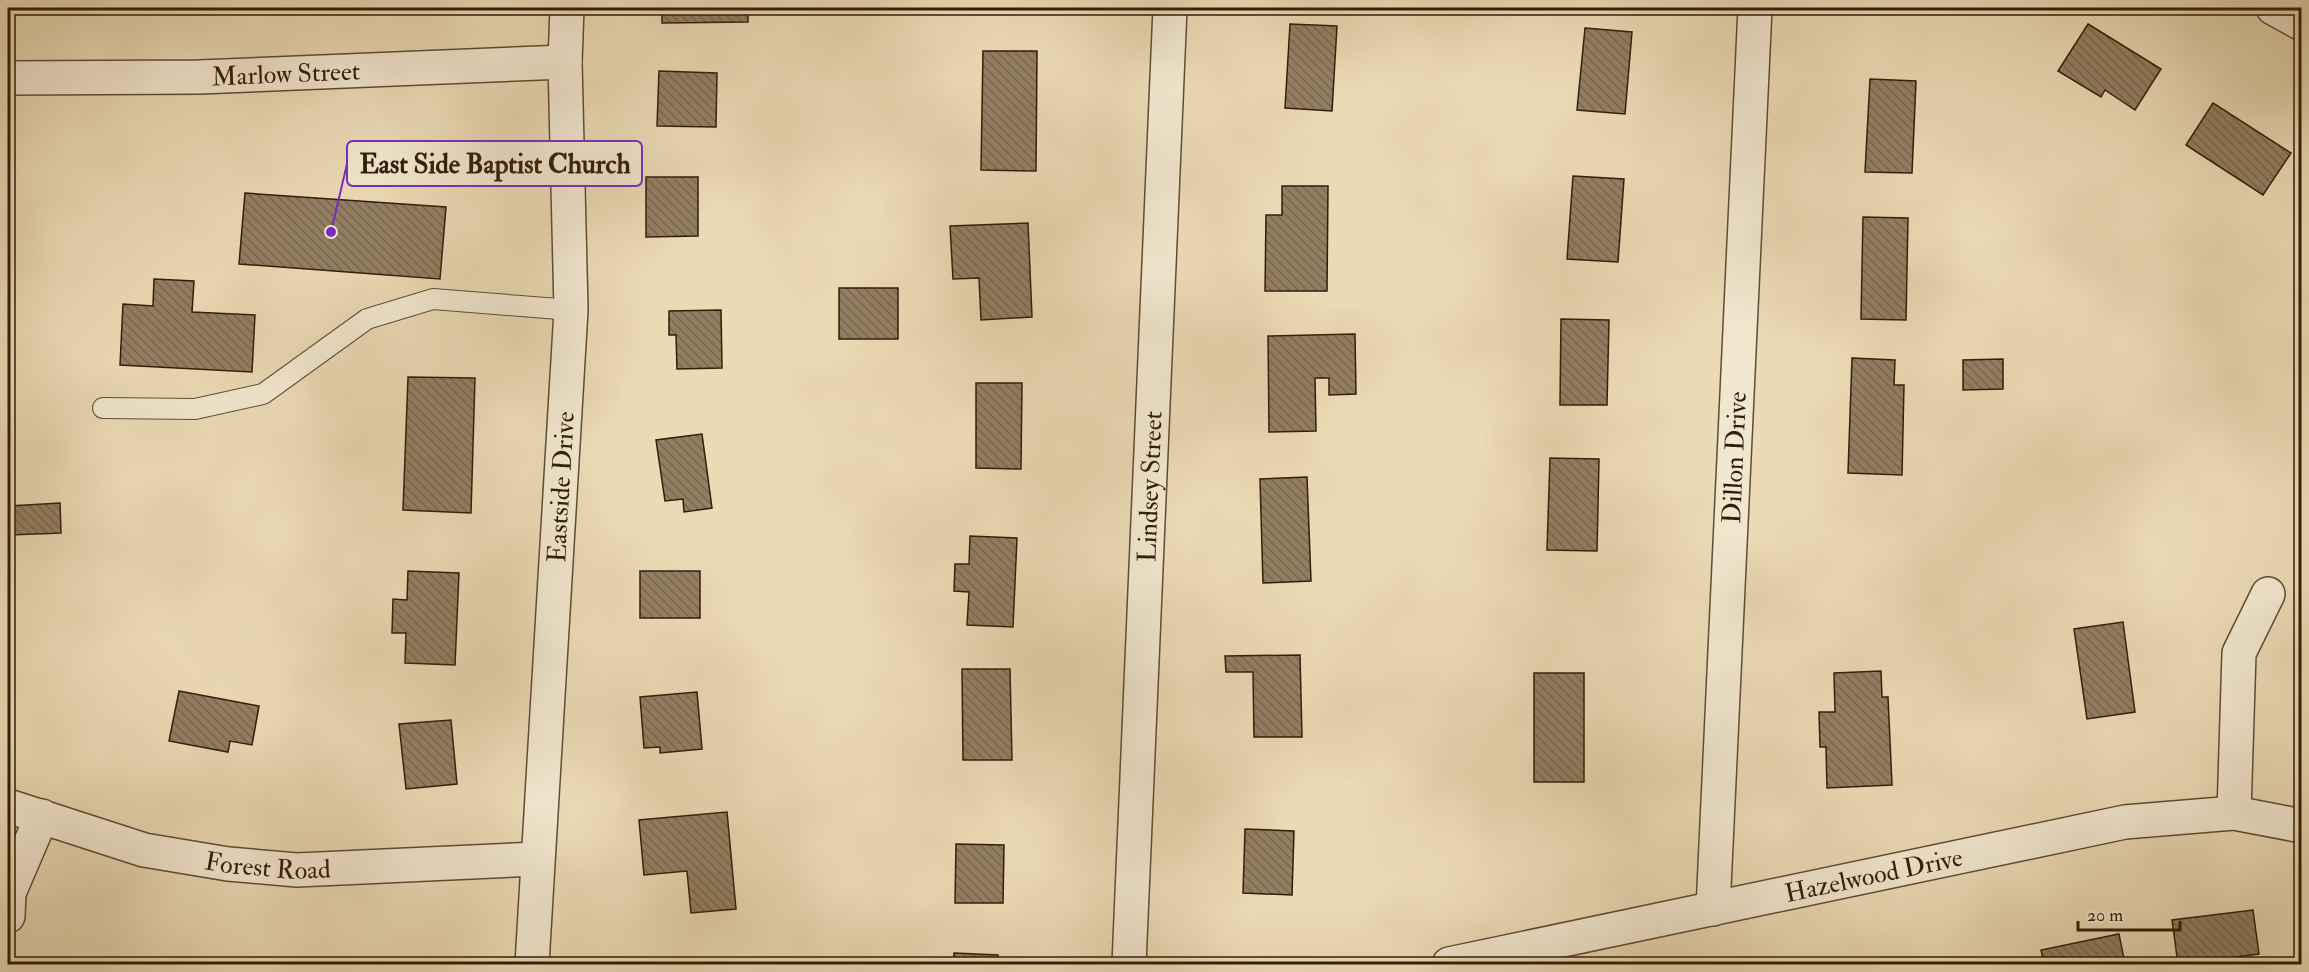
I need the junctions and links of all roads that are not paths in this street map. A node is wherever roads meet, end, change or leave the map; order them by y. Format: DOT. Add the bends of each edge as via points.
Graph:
graph roads {
  1 [pos="567,8"];
  2 [pos="1170,8"];
  3 [pos="1755,8"];
  4 [pos="2273,8"];
  5 [pos="2301,24"];
  6 [pos="565,62"];
  7 [pos="8,78"];
  8 [pos="571,310"];
  9 [pos="103,408"];
  10 [pos="2268,594"];
  11 [pos="8,806"];
  12 [pos="2234,813"];
  13 [pos="42,816"];
  14 [pos="2301,826"];
  15 [pos="537,859"];
  16 [pos="1713,909"];
  17 [pos="8,916"];
  18 [pos="532,964"];
  19 [pos="1129,964"];
  20 [pos="1449,964"];
  1 -- 6 [label="street, Eastside Drive"];
  2 -- 19 [label="street, Lindsey Street"];
  3 -- 16 [label="street, Dillon Drive"];
  4 -- 5 [label="street"];
  6 -- 7 [label="street, Marlow Street" via="199,77"];
  6 -- 8 [label="street, Eastside Drive"];
  8 -- 9 [label="lane" via="433,299 367,319 262,393 195,409"];
  8 -- 15 [label="street, Eastside Drive"];
  10 -- 12 [label="street" via="2239,653"];
  11 -- 13 [label="street, Forest Road"];
  12 -- 14 [label="street, Hazelwood Drive"];
  12 -- 16 [label="street, Hazelwood Drive" via="2125,822"];
  13 -- 15 [label="street, Forest Road" via="144,850 297,870"];
  13 -- 17 [label="street" via="9,893"];
  15 -- 18 [label="street, Eastside Drive"];
  16 -- 20 [label="street, Hazelwood Drive"];
}
